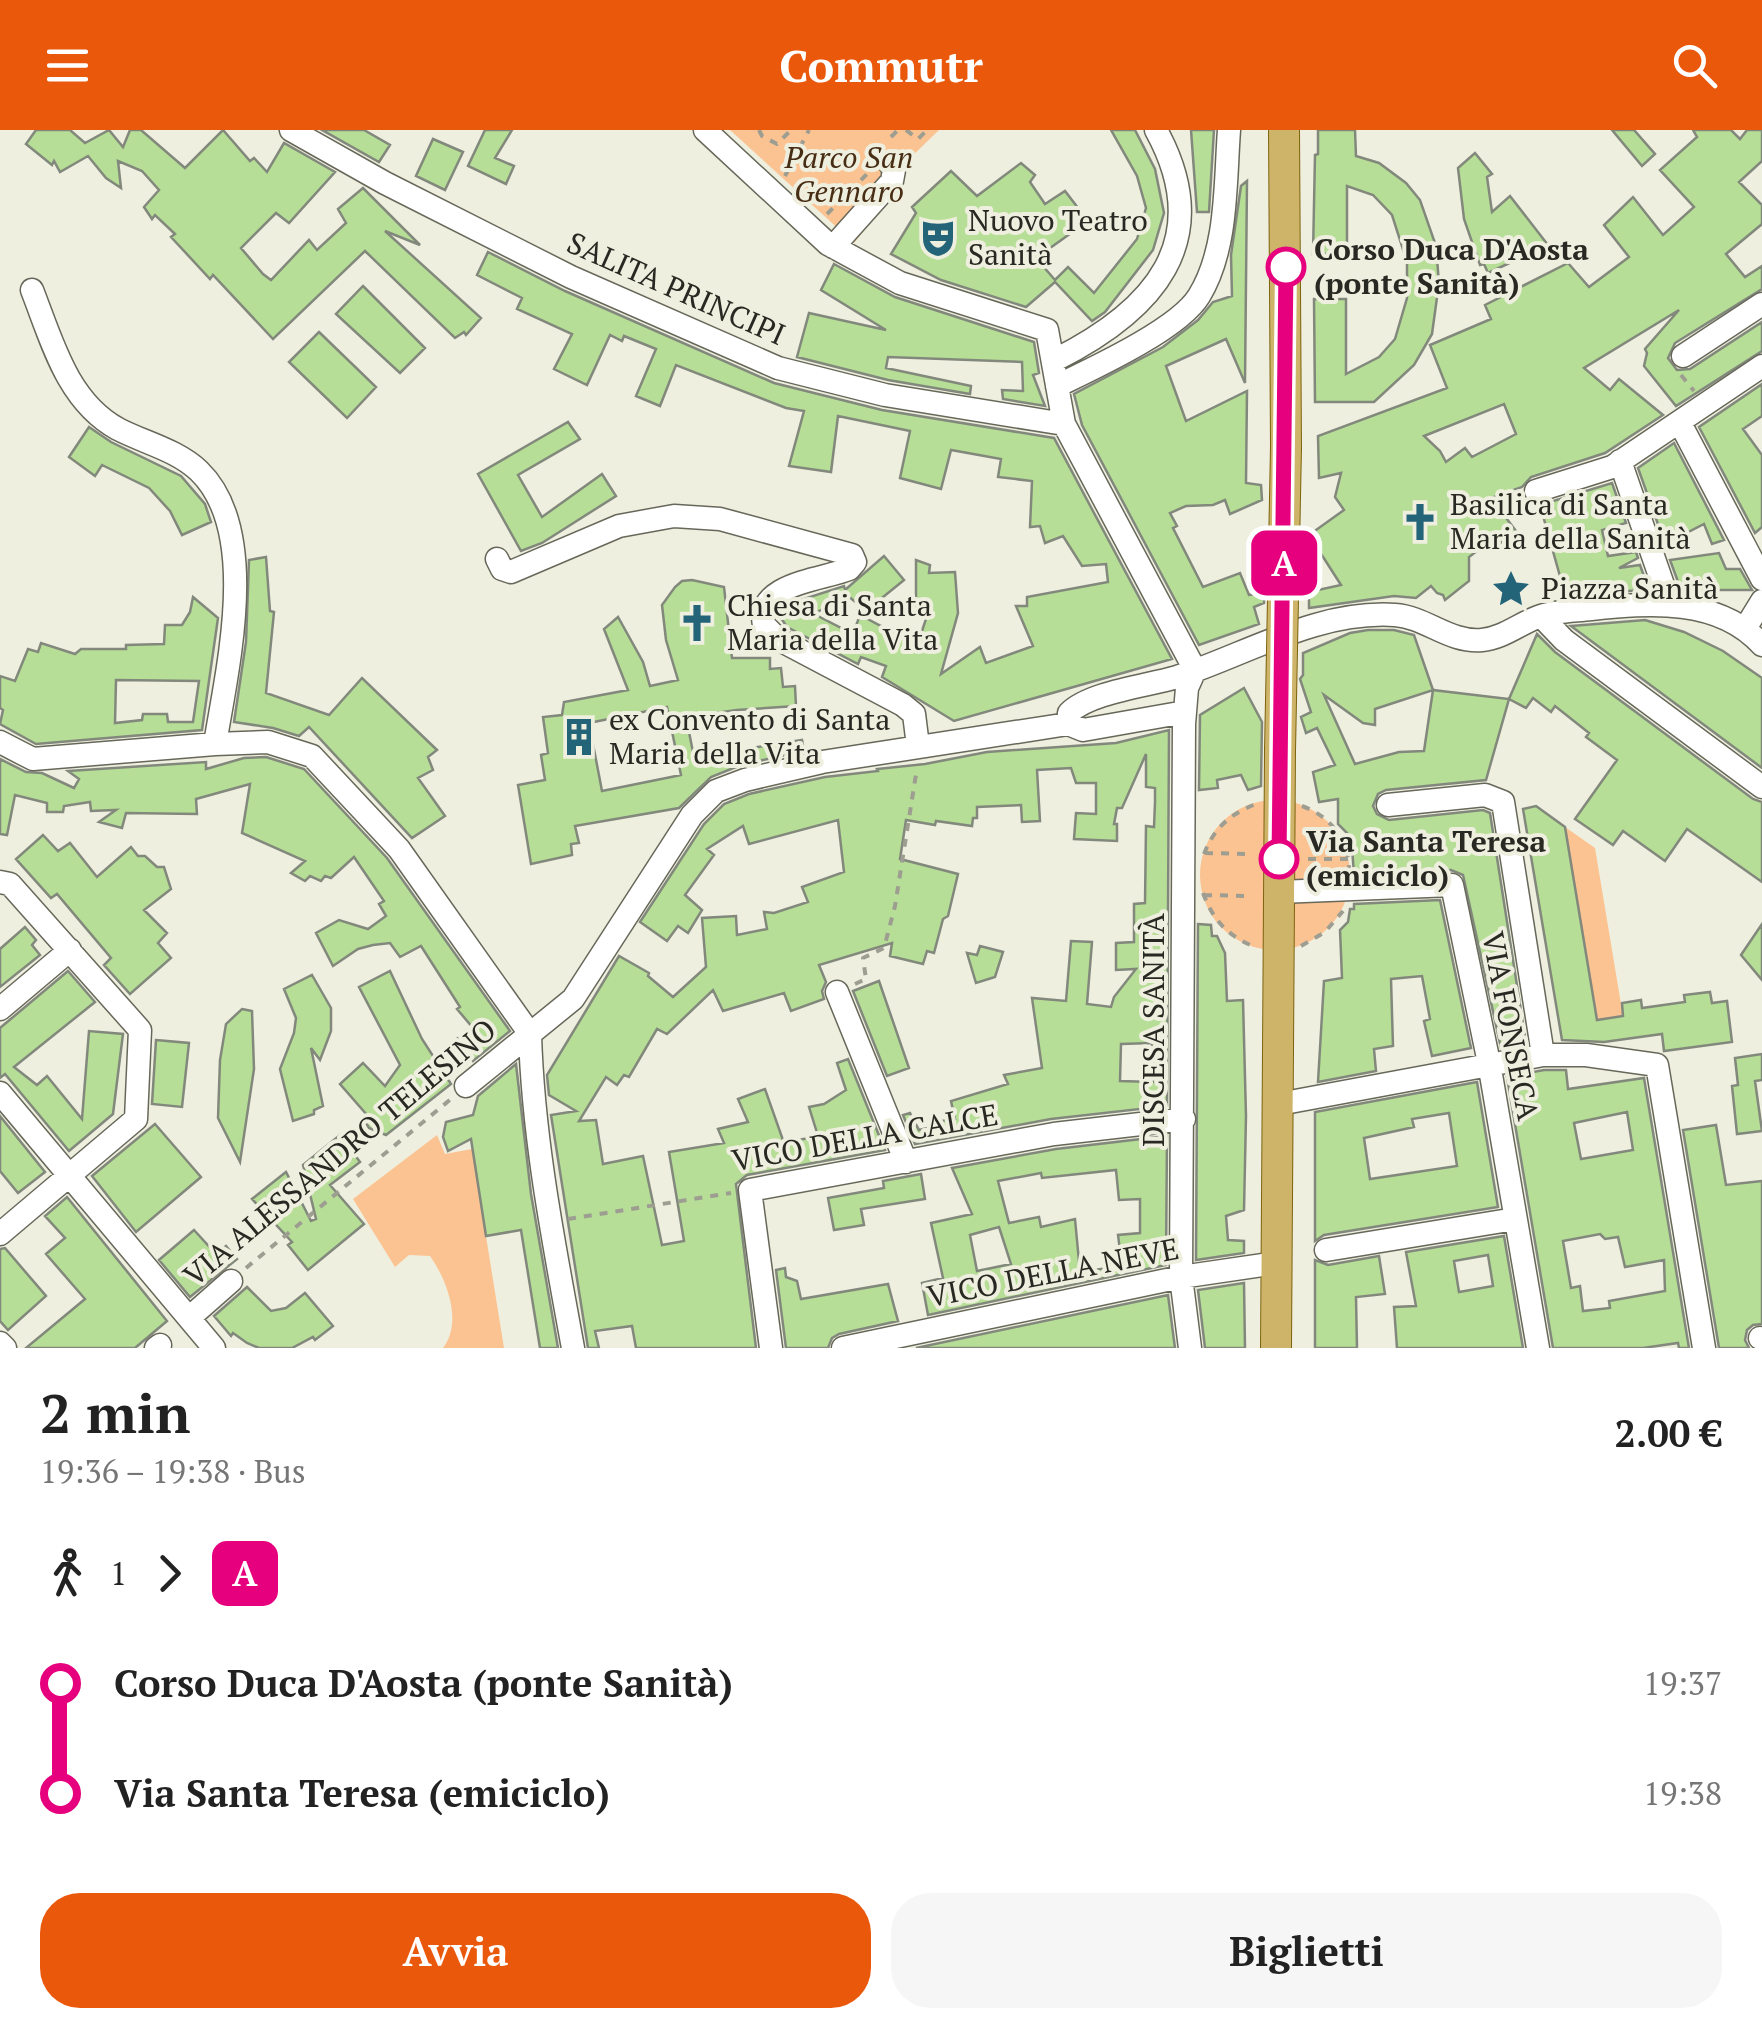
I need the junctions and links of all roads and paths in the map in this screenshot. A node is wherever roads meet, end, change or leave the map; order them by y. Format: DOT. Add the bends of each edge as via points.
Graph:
graph roads {
  1 [pos="291,130"];
  2 [pos="705,130"];
  3 [pos="758,130"];
  4 [pos="791,130"];
  5 [pos="809,130"];
  6 [pos="898,130"];
  7 [pos="906,130"];
  8 [pos="927,130"];
  9 [pos="1156,130"];
  10 [pos="1229,130"];
  11 [pos="1284,130"];
  12 [pos="891,137"];
  13 [pos="890,164"];
  14 [pos="774,166"];
  15 [pos="828,215"];
  16 [pos="833,247"];
  17 [pos="32,290"];
  18 [pos="1762,304"];
  19 [pos="1683,356"];
  20 [pos="1055,360"];
  21 [pos="1762,366"];
  22 [pos="1058,386"];
  23 [pos="1706,406"];
  24 [pos="1680,423"];
  25 [pos="1064,424"];
  26 [pos="1620,461"];
  27 [pos="1536,491"];
  28 [pos="1753,543"];
  29 [pos="497,559"];
  30 [pos="1762,579"];
  31 [pos="1762,601"];
  32 [pos="1670,605"];
  33 [pos="1541,616"];
  34 [pos="1754,636"];
  35 [pos="1184,688"];
  36 [pos="1068,724"];
  37 [pos="0,742"];
  38 [pos="216,744"];
  39 [pos="918,746"];
  40 [pos="1762,787"];
  41 [pos="1388,805"];
  42 [pos="1205,852"];
  43 [pos="1249,854"];
  44 [pos="1349,858"];
  45 [pos="1308,859"];
  46 [pos="5,883"];
  47 [pos="1264,894"];
  48 [pos="1204,895"];
  49 [pos="70,950"];
  50 [pos="837,992"];
  51 [pos="512,1005"];
  52 [pos="0,1008"];
  53 [pos="560,1008"];
  54 [pos="530,1034"];
  55 [pos="1543,1055"];
  56 [pos="1489,1063"];
  57 [pos="466,1086"];
  58 [pos="2,1098"];
  59 [pos="1279,1104"];
  60 [pos="1184,1119"];
  61 [pos="906,1162"];
  62 [pos="69,1178"];
  63 [pos="750,1190"];
  64 [pos="1515,1219"];
  65 [pos="558,1220"];
  66 [pos="0,1234"];
  67 [pos="1326,1250"];
  68 [pos="1276,1263"];
  69 [pos="1182,1278"];
  70 [pos="231,1281"];
  71 [pos="189,1318"];
  72 [pos="1699,1347"];
  73 [pos="214,1348"];
  74 [pos="573,1348"];
  75 [pos="770,1348"];
  76 [pos="843,1348"];
  77 [pos="1190,1348"];
  78 [pos="1276,1348"];
  79 [pos="1538,1348"];
  1 -- 25 [label="street, SALITA PRINCIPI" via="571,278 778,368"];
  2 -- 16 [label="street"];
  3 -- 4 [label="path" via="777,144"];
  5 -- 14 [label="path" via="786,176"];
  6 -- 12 [label="path"];
  7 -- 8 [label="path" via="918,139"];
  9 -- 20 [label="street" via="1181,196 1170,257 1138,306 1097,339"];
  10 -- 22 [label="street" via="1216,250 1198,299 1162,329"];
  11 -- 47 [label="main road, bridge" via="1280,751"];
  13 -- 15 [label="path" via="875,166"];
  13 -- 16 [label="street" via="892,181"];
  16 -- 20 [label="street" via="900,283 1048,330"];
  17 -- 38 [label="street" via="71,387 115,428 200,472 222,507 237,607"];
  18 -- 19 [label="street"];
  19 -- 23 [label="path" via="1671,363"];
  20 -- 22 [label="street"];
  21 -- 23 [label="street"];
  22 -- 25 [label="street"];
  23 -- 24 [label="street"];
  24 -- 26 [label="street"];
  24 -- 28 [label="street"];
  25 -- 35 [label="street"];
  26 -- 27 [label="street"];
  26 -- 32 [label="street"];
  28 -- 30 [label="street"];
  29 -- 39 [label="street" via="505,571 514,571 618,526 698,515 852,555 849,569 772,596 764,625 778,639 903,705 914,714"];
  31 -- 34 [label="street"];
  32 -- 33 [label="street"];
  32 -- 34 [label="street" via="1710,613"];
  33 -- 35 [label="street" via="1476,640 1390,615 1317,626 1252,646"];
  33 -- 40 [label="street"];
  35 -- 36 [label="street" via="1083,730"];
  35 -- 36 [label="street" via="1086,702 1069,713"];
  35 -- 60 [label="street, DISCESA SANITÀ"];
  36 -- 39 [label="street"];
  37 -- 38 [label="street" via="33,759"];
  38 -- 51 [label="street" via="268,742 312,756 398,849"];
  39 -- 50 [label="path" via="884,948 863,958 866,979"];
  39 -- 53 [label="street, VIA ALESSANDRO TELESINO" via="716,790 582,988"];
  41 -- 55 [label="street" via="1485,795 1503,802"];
  42 -- 43 [label="path"];
  44 -- 45 [label="path"];
  46 -- 49 [label="street"];
  47 -- 48 [label="path"];
  47 -- 56 [label="street, VIA FONSECA" via="1452,885"];
  47 -- 59 [label="main road"];
  49 -- 52 [label="street"];
  49 -- 62 [label="street" via="140,1030 136,1119"];
  50 -- 61 [label="street"];
  51 -- 53 [label="street" via="532,1012"];
  51 -- 54 [label="street"];
  53 -- 54 [label="street, VIA ALESSANDRO TELESINO"];
  54 -- 57 [label="street, VIA ALESSANDRO TELESINO"];
  54 -- 74 [label="street" via="550,1222"];
  55 -- 56 [label="street"];
  55 -- 72 [label="street" via="1657,1065"];
  56 -- 59 [label="street"];
  56 -- 64 [label="street, VIA FONSECA"];
  57 -- 70 [label="path, VIA ALESSANDRO TELESINO"];
  58 -- 62 [label="street"];
  59 -- 68 [label="main road"];
  60 -- 61 [label="street, VICO DELLA CALCE" via="1054,1134"];
  60 -- 69 [label="street, DISCESA SANITÀ"];
  61 -- 63 [label="street, VICO DELLA CALCE"];
  62 -- 66 [label="street"];
  62 -- 71 [label="street"];
  63 -- 65 [label="path, VICO DELLA CALCE"];
  63 -- 75 [label="street"];
  64 -- 67 [label="street"];
  64 -- 79 [label="street, VIA FONSECA"];
  68 -- 69 [label="street, VICO DELLA NEVE"];
  68 -- 78 [label="main road"];
  69 -- 76 [label="street, VICO DELLA NEVE"];
  69 -- 77 [label="street, DISCESA SANITÀ"];
  70 -- 71 [label="street, VIA ALESSANDRO TELESINO"];
  71 -- 73 [label="street"];
}
